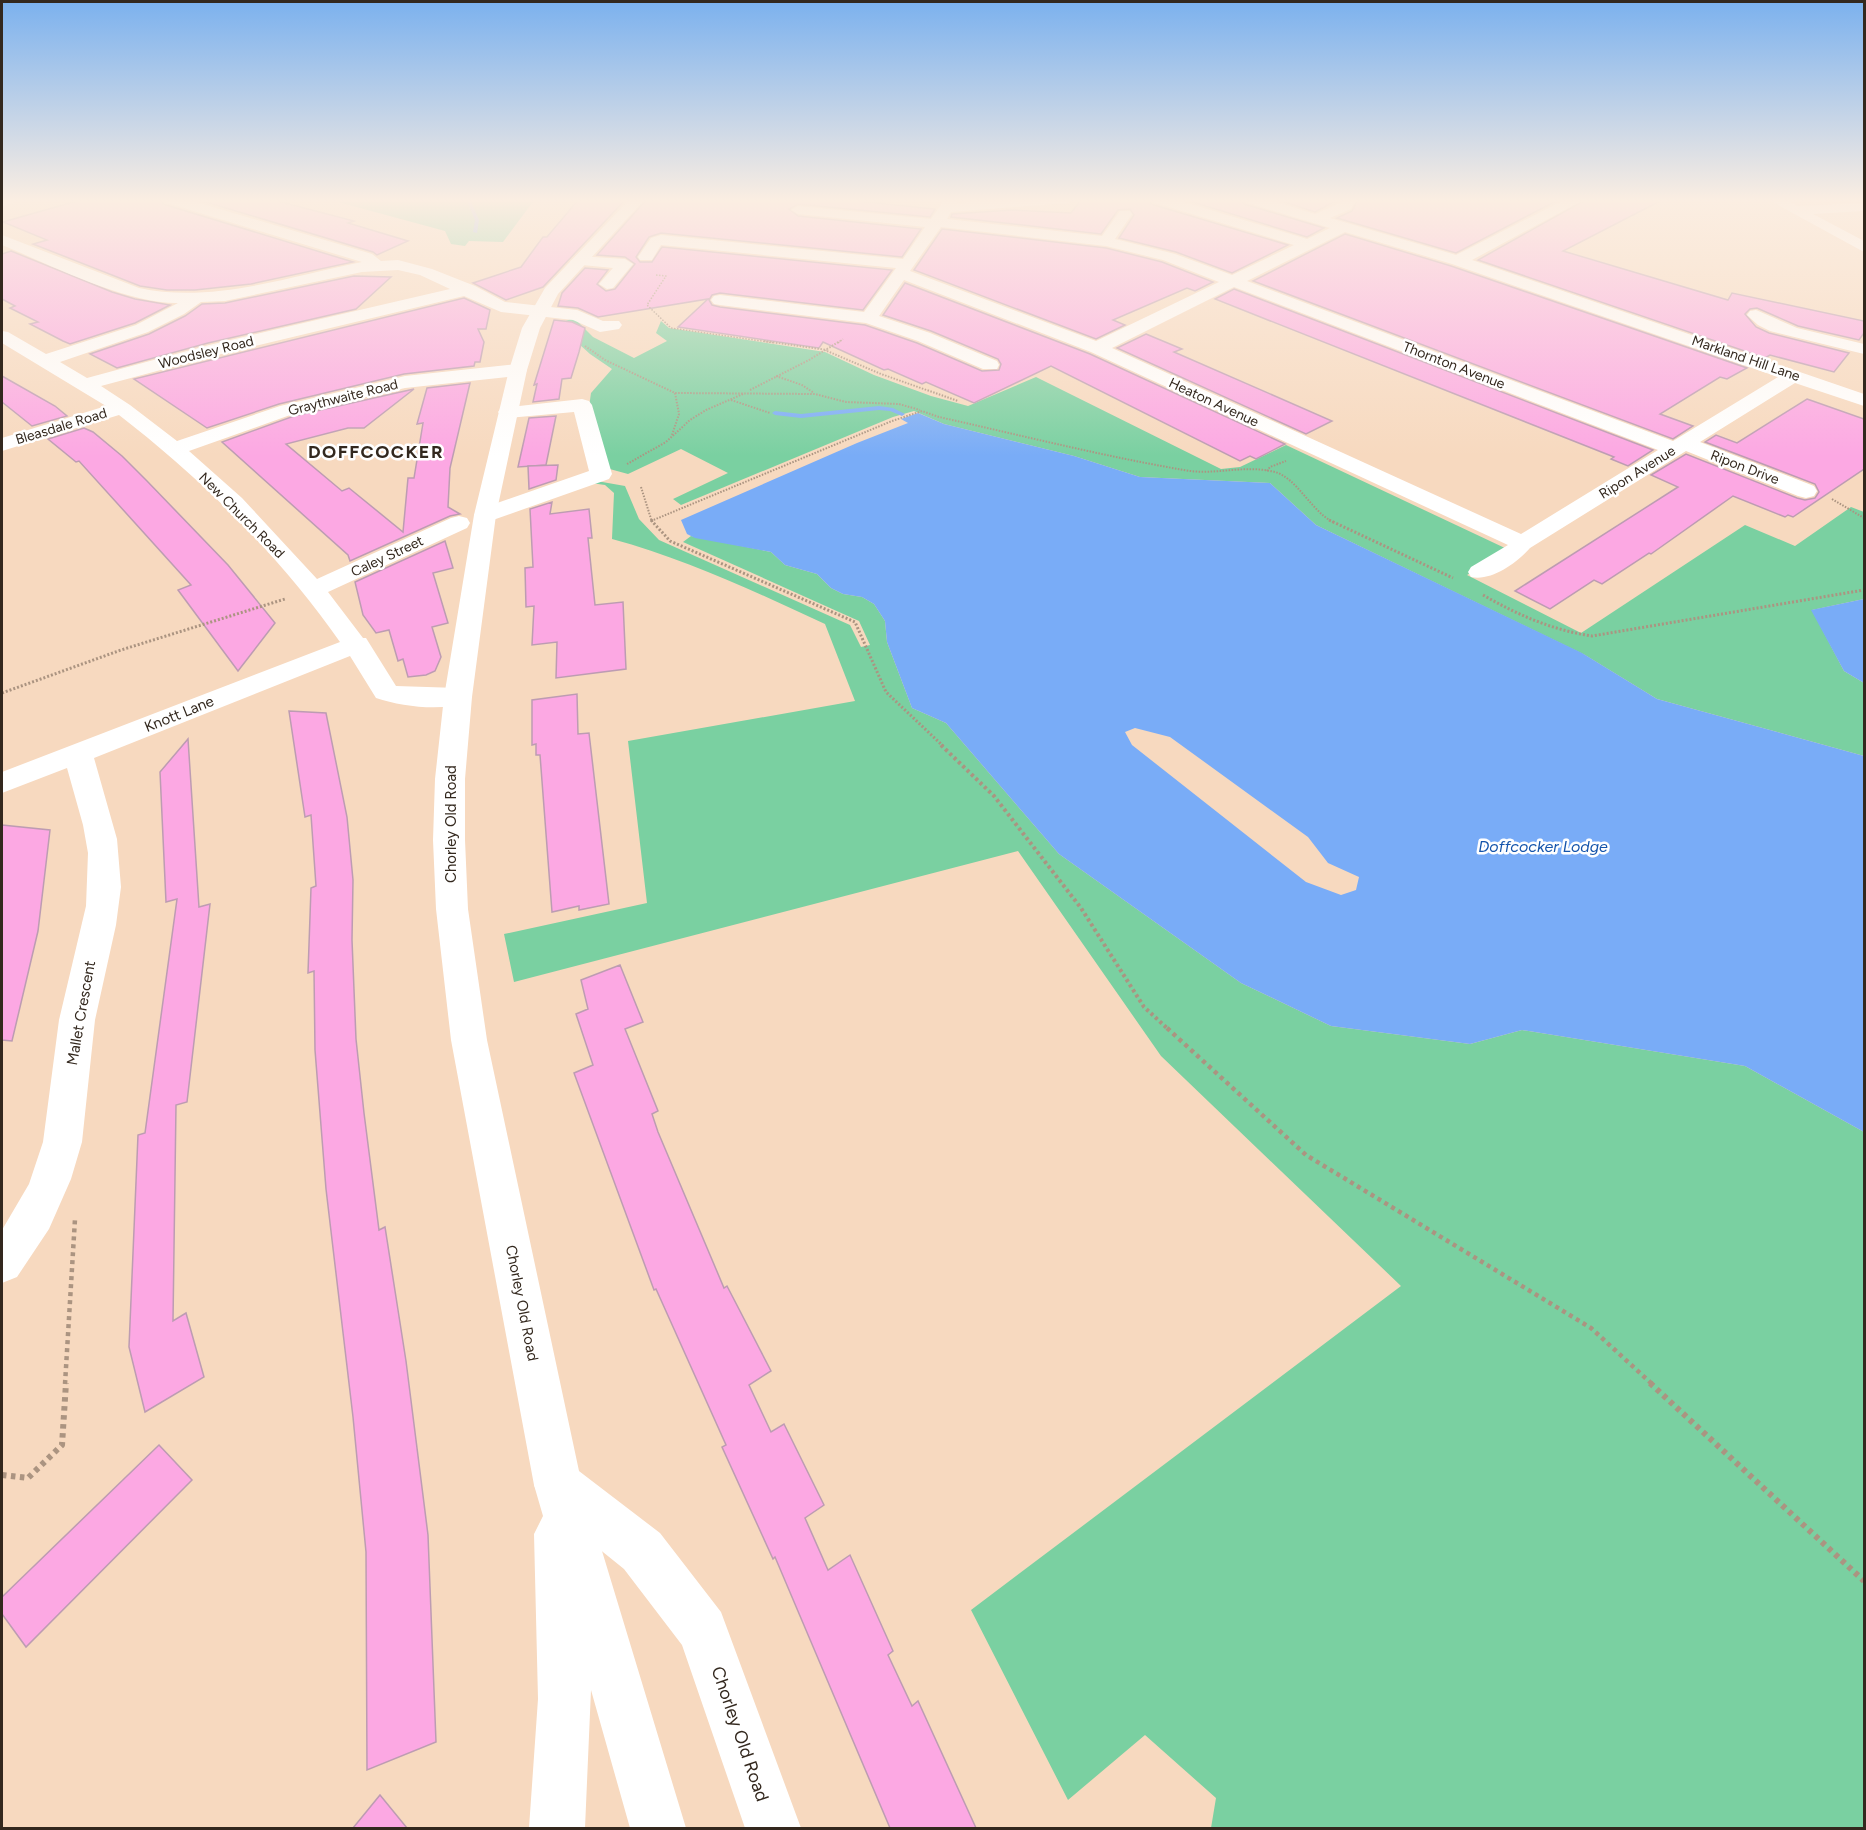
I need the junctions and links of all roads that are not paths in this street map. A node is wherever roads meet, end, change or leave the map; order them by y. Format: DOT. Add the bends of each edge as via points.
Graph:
graph roads {
  1 [pos="116,284"];
  2 [pos="287,284"];
  3 [pos="455,284"];
  4 [pos="560,284"];
  5 [pos="893,284"];
  6 [pos="944,284"];
  7 [pos="1227,284"];
  8 [pos="1243,284"];
  9 [pos="1527,284"];
  10 [pos="469,290"];
  11 [pos="721,298"];
  12 [pos="194,299"];
  13 [pos="543,306"];
  14 [pos="1756,315"];
  15 [pos="869,318"];
  16 [pos="613,325"];
  17 [pos="2,336"];
  18 [pos="1097,348"];
  19 [pos="1864,349"];
  20 [pos="44,361"];
  21 [pos="990,365"];
  22 [pos="518,370"];
  23 [pos="1794,375"];
  24 [pos="85,384"];
  25 [pos="1864,400"];
  26 [pos="121,408"];
  27 [pos="508,412"];
  28 [pos="2,445"];
  29 [pos="1679,446"];
  30 [pos="174,449"];
  31 [pos="1806,491"];
  32 [pos="485,515"];
  33 [pos="459,523"];
  34 [pos="1522,543"];
  35 [pos="1480,582"];
  36 [pos="315,589"];
  37 [pos="357,644"];
  38 [pos="458,697"];
  39 [pos="78,754"];
  40 [pos="2,783"];
  41 [pos="2,1262"];
  42 [pos="558,1485"];
  43 [pos="557,1828"];
  44 [pos="658,1828"];
  45 [pos="773,1828"];
  1 -- 12 [label="street" via="146,296"];
  2 -- 12 [label="street"];
  3 -- 10 [label="street"];
  4 -- 13 [label="street, Chorley Old Road"];
  5 -- 15 [label="street"];
  6 -- 18 [label="street, Heaton Avenue"];
  7 -- 18 [label="street"];
  8 -- 29 [label="street, Thornton Avenue"];
  9 -- 23 [label="street, Markland Hill Lane"];
  10 -- 13 [label="street" via="501,307"];
  10 -- 24 [label="street, Woodsley Road"];
  11 -- 15 [label="street"];
  12 -- 20 [label="street" via="153,323"];
  13 -- 16 [label="street" via="577,315 600,327"];
  13 -- 22 [label="street, Chorley Old Road"];
  14 -- 19 [label="street" via="1773,326"];
  15 -- 21 [label="street" via="966,359"];
  17 -- 20 [label="street, New Church Road"];
  18 -- 34 [label="street, Heaton Avenue"];
  20 -- 24 [label="street, New Church Road"];
  22 -- 27 [label="street, Chorley Old Road"];
  22 -- 30 [label="street, Graythwaite Road" via="405,382 287,410"];
  23 -- 25 [label="street, Markland Hill Lane"];
  23 -- 29 [label="street, Ripon Avenue"];
  24 -- 26 [label="street, New Church Road"];
  26 -- 28 [label="street, Bleasdale Road"];
  26 -- 30 [label="street, New Church Road"];
  27 -- 32 [label="street, Chorley Old Road"];
  27 -- 32 [label="street" via="582,405 600,474"];
  29 -- 31 [label="street, Ripon Drive"];
  29 -- 34 [label="street, Ripon Avenue"];
  30 -- 36 [label="street, New Church Road"];
  32 -- 38 [label="street, Chorley Old Road"];
  33 -- 36 [label="street, Caley Street"];
  34 -- 35 [label="street, Ripon Avenue"];
  36 -- 37 [label="street, New Church Road"];
  37 -- 38 [label="street, New Church Road" via="386,692 399,696"];
  37 -- 39 [label="street, Knott Lane"];
  38 -- 42 [label="street, Chorley Old Road" via="450,779 452,909 470,1040"];
  39 -- 40 [label="street, Knott Lane"];
  39 -- 41 [label="street, Mallet Crescent" via="102,838 104,897 77,1021 59,1157 42,1202"];
  42 -- 43 [label="street, Chorley Old Road" via="565,1699"];
  42 -- 44 [label="street, Chorley Old Road"];
  42 -- 45 [label="street, Chorley Old Road" via="642,1551 703,1630"];
}
